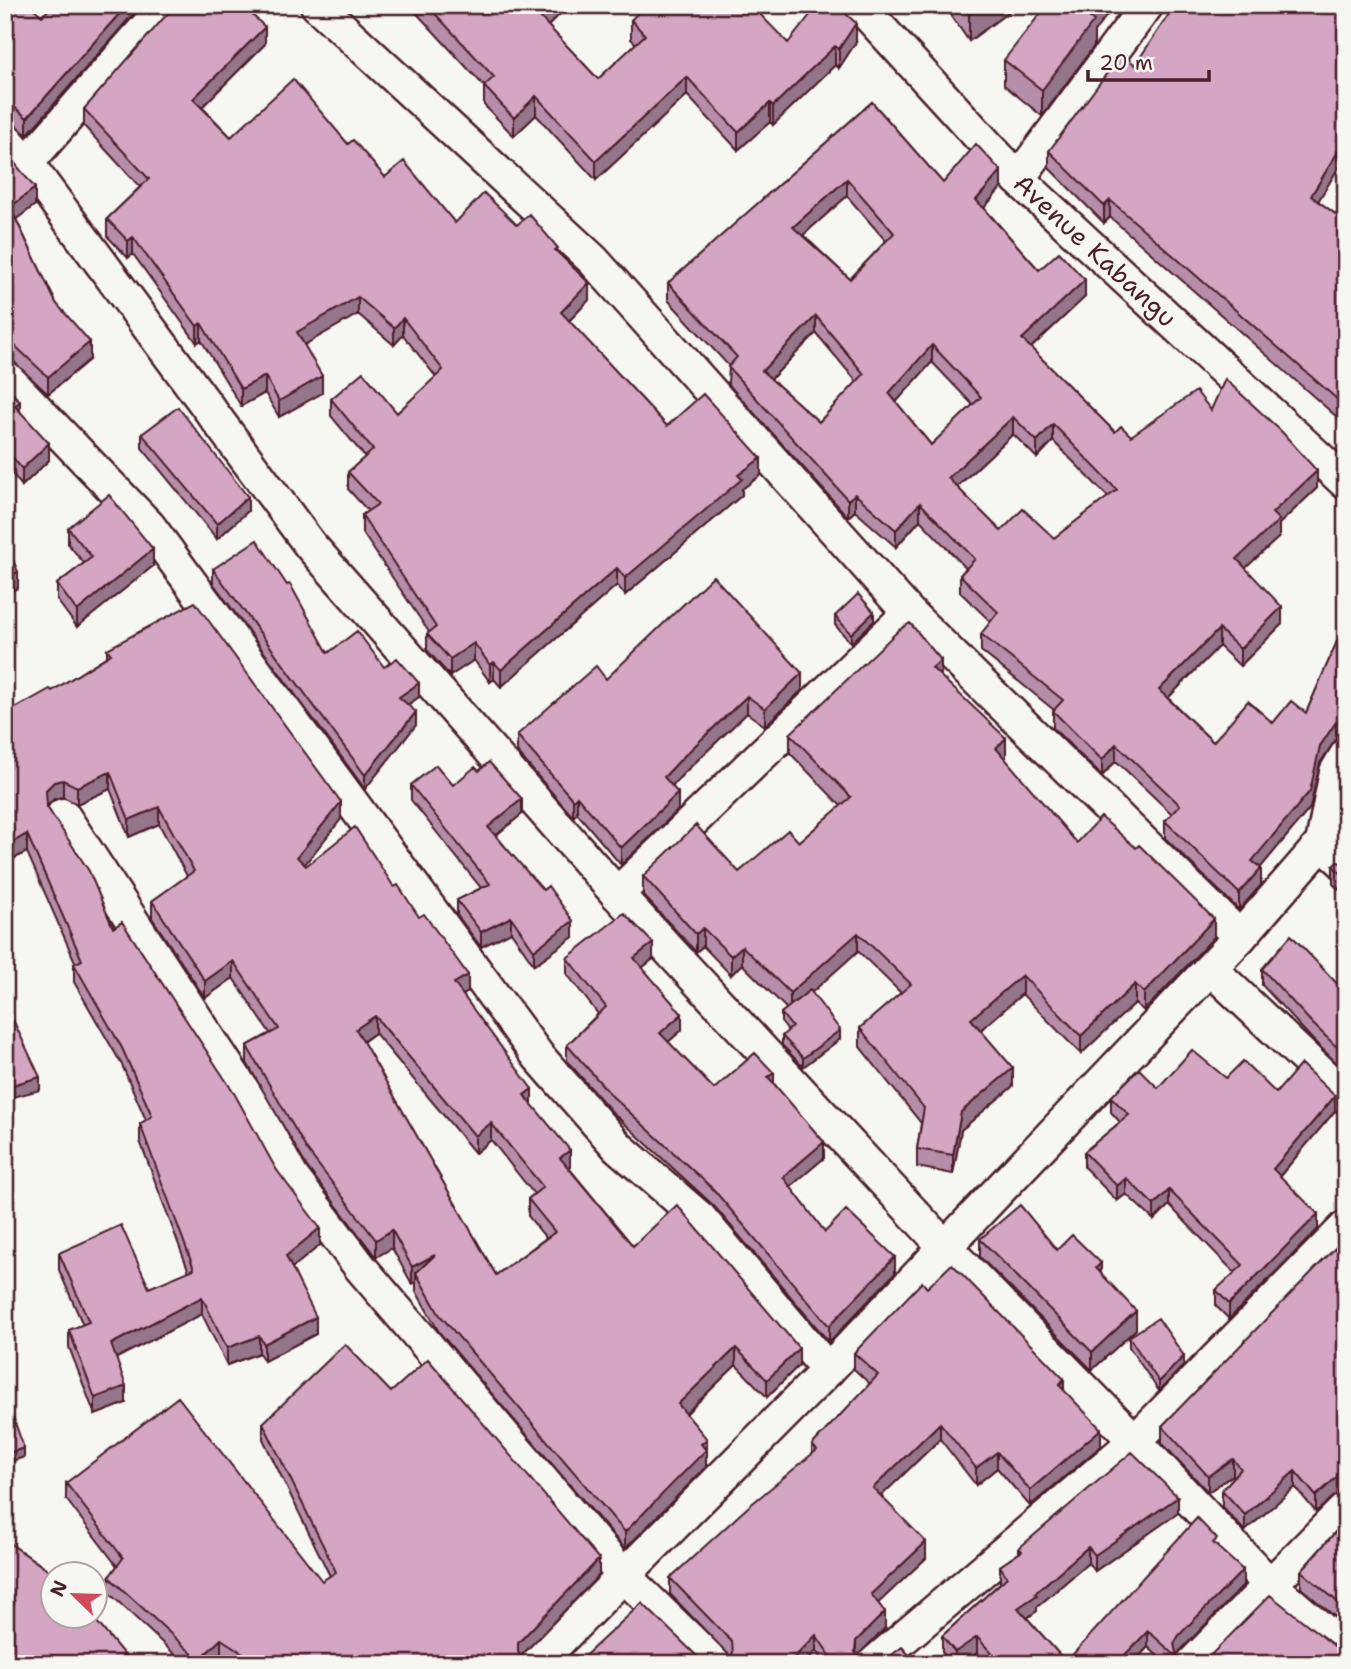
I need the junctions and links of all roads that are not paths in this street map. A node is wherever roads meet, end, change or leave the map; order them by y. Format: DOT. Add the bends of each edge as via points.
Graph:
graph roads {
  1 [pos="166,5"];
  2 [pos="317,5"];
  3 [pos="859,5"];
  4 [pos="1147,5"];
  5 [pos="5,138"];
  6 [pos="27,163"];
  7 [pos="1018,179"];
  8 [pos="5,376"];
  9 [pos="1346,483"];
  10 [pos="909,613"];
  11 [pos="1346,755"];
  12 [pos="62,815"];
  13 [pos="1322,843"];
  14 [pos="1346,865"];
  15 [pos="617,894"];
  16 [pos="1240,937"];
  17 [pos="1211,969"];
  18 [pos="1346,1097"];
  19 [pos="1346,1227"];
  20 [pos="944,1247"];
  21 [pos="828,1370"];
  22 [pos="1135,1441"];
  23 [pos="1346,1508"];
  24 [pos="623,1575"];
  25 [pos="1269,1584"];
  26 [pos="1346,1650"];
  27 [pos="536,1664"];
  28 [pos="715,1664"];
  29 [pos="873,1664"];
  30 [pos="1192,1664"];
  1 -- 6 [label="street"];
  2 -- 10 [label="street" via="593,260"];
  3 -- 7 [label="street, Avenue Kabangu"];
  4 -- 7 [label="street"];
  5 -- 6 [label="street"];
  6 -- 15 [label="street" via="310,545"];
  7 -- 9 [label="street, Avenue Kabangu"];
  8 -- 21 [label="street" via="149,526 538,1056 618,1147 700,1218"];
  10 -- 15 [label="street"];
  10 -- 16 [label="street"];
  11 -- 13 [label="street" via="1336,772"];
  12 -- 24 [label="street" via="250,1101 292,1177 360,1268"];
  13 -- 14 [label="street"];
  13 -- 16 [label="street"];
  15 -- 20 [label="street"];
  16 -- 17 [label="street"];
  17 -- 18 [label="street"];
  17 -- 20 [label="street"];
  19 -- 22 [label="street"];
  20 -- 21 [label="street"];
  20 -- 22 [label="street"];
  21 -- 24 [label="street"];
  22 -- 25 [label="street"];
  22 -- 29 [label="street"];
  23 -- 25 [label="street"];
  24 -- 27 [label="street"];
  24 -- 28 [label="street"];
  25 -- 26 [label="street"];
  25 -- 30 [label="street"];
}
